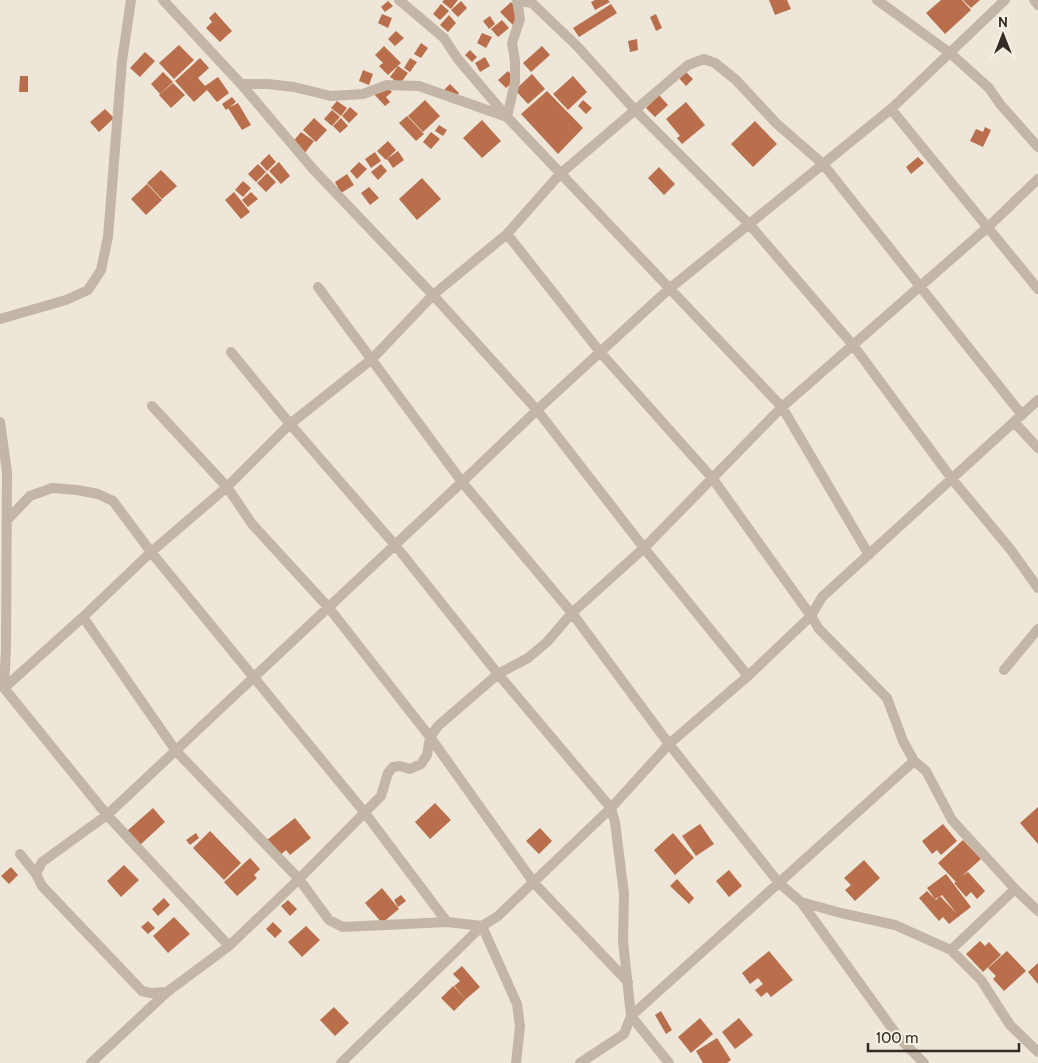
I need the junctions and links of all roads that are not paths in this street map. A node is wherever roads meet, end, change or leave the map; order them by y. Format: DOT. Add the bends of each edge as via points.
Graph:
graph roads {
  1 [pos="131,0"];
  2 [pos="163,0"];
  3 [pos="399,0"];
  4 [pos="518,0"];
  5 [pos="877,0"];
  6 [pos="1005,0"];
  7 [pos="1034,0"];
  8 [pos="1038,5"];
  9 [pos="950,53"];
  10 [pos="241,84"];
  11 [pos="634,109"];
  12 [pos="891,109"];
  13 [pos="507,118"];
  14 [pos="1038,147"];
  15 [pos="823,164"];
  16 [pos="560,174"];
  17 [pos="1038,179"];
  18 [pos="749,224"];
  19 [pos="988,227"];
  20 [pos="506,234"];
  21 [pos="318,286"];
  22 [pos="919,287"];
  23 [pos="669,289"];
  24 [pos="1038,289"];
  25 [pos="433,296"];
  26 [pos="0,319"];
  27 [pos="853,345"];
  28 [pos="232,352"];
  29 [pos="600,352"];
  30 [pos="372,359"];
  31 [pos="1038,400"];
  32 [pos="152,406"];
  33 [pos="782,407"];
  34 [pos="537,410"];
  35 [pos="1018,419"];
  36 [pos="0,422"];
  37 [pos="290,424"];
  38 [pos="1038,448"];
  39 [pos="713,479"];
  40 [pos="952,479"];
  41 [pos="462,482"];
  42 [pos="227,487"];
  43 [pos="7,520"];
  44 [pos="395,545"];
  45 [pos="644,548"];
  46 [pos="151,552"];
  47 [pos="869,555"];
  48 [pos="1038,588"];
  49 [pos="328,608"];
  50 [pos="572,613"];
  51 [pos="811,616"];
  52 [pos="83,617"];
  53 [pos="1038,629"];
  54 [pos="1004,670"];
  55 [pos="498,674"];
  56 [pos="748,676"];
  57 [pos="254,677"];
  58 [pos="4,688"];
  59 [pos="430,737"];
  60 [pos="669,744"];
  61 [pos="176,751"];
  62 [pos="914,761"];
  63 [pos="611,808"];
  64 [pos="365,813"];
  65 [pos="107,815"];
  66 [pos="20,854"];
  67 [pos="36,874"];
  68 [pos="299,879"];
  69 [pos="534,883"];
  70 [pos="779,883"];
  71 [pos="1015,889"];
  72 [pos="801,902"];
  73 [pos="1038,911"];
  74 [pos="447,922"];
  75 [pos="482,926"];
  76 [pos="229,946"];
  77 [pos="951,950"];
  78 [pos="628,982"];
  79 [pos="166,992"];
  80 [pos="631,1016"];
  81 [pos="1038,1052"];
  82 [pos="91,1063"];
  83 [pos="341,1063"];
  84 [pos="516,1063"];
  85 [pos="580,1063"];
  86 [pos="669,1063"];
  87 [pos="924,1063"];
  1 -- 26 [label="street" via="122,61 108,237 101,270 88,290 66,300"];
  2 -- 10 [label="street"];
  3 -- 13 [label="street" via="444,38"];
  4 -- 11 [label="street" via="532,2"];
  4 -- 13 [label="street" via="520,19 512,43 514,82"];
  5 -- 9 [label="street"];
  6 -- 9 [label="street"];
  7 -- 8 [label="street"];
  9 -- 12 [label="street"];
  9 -- 14 [label="street" via="989,88"];
  10 -- 13 [label="street" via="294,87 331,96 363,94 387,85 419,86"];
  10 -- 25 [label="street" via="313,170"];
  11 -- 15 [label="street" via="688,65 704,59 715,63 736,80 776,123"];
  11 -- 16 [label="street"];
  11 -- 18 [label="street"];
  12 -- 15 [label="street"];
  12 -- 19 [label="street"];
  13 -- 16 [label="street"];
  15 -- 18 [label="street"];
  15 -- 22 [label="street"];
  16 -- 20 [label="street"];
  16 -- 23 [label="street"];
  17 -- 19 [label="street"];
  18 -- 23 [label="street"];
  18 -- 27 [label="street"];
  19 -- 22 [label="street"];
  19 -- 24 [label="street"];
  20 -- 25 [label="street"];
  20 -- 29 [label="street"];
  21 -- 30 [label="street"];
  22 -- 27 [label="street"];
  22 -- 35 [label="street"];
  23 -- 29 [label="street"];
  23 -- 33 [label="street"];
  25 -- 30 [label="street"];
  25 -- 34 [label="street"];
  27 -- 33 [label="street"];
  27 -- 40 [label="street"];
  28 -- 37 [label="street"];
  29 -- 34 [label="street"];
  29 -- 39 [label="street"];
  30 -- 37 [label="street"];
  30 -- 41 [label="street"];
  31 -- 35 [label="street"];
  32 -- 42 [label="street"];
  33 -- 39 [label="street"];
  33 -- 47 [label="street"];
  34 -- 41 [label="street"];
  34 -- 45 [label="street"];
  35 -- 38 [label="street"];
  35 -- 40 [label="street"];
  36 -- 43 [label="street" via="7,472"];
  37 -- 42 [label="street"];
  37 -- 44 [label="street"];
  39 -- 45 [label="street"];
  39 -- 51 [label="street"];
  40 -- 47 [label="street"];
  40 -- 48 [label="street"];
  41 -- 44 [label="street"];
  41 -- 50 [label="street"];
  42 -- 46 [label="street"];
  42 -- 49 [label="street" via="252,524"];
  43 -- 46 [label="street" via="30,496 52,488 98,494 113,501"];
  43 -- 58 [label="street"];
  44 -- 49 [label="street"];
  44 -- 55 [label="street"];
  45 -- 50 [label="street"];
  45 -- 56 [label="street"];
  46 -- 52 [label="street"];
  46 -- 57 [label="street"];
  47 -- 51 [label="street" via="822,597"];
  49 -- 57 [label="street"];
  49 -- 59 [label="street"];
  50 -- 55 [label="street" via="528,658"];
  50 -- 60 [label="street"];
  51 -- 56 [label="street"];
  51 -- 62 [label="street" via="819,630 887,698"];
  52 -- 58 [label="street"];
  52 -- 61 [label="street"];
  53 -- 54 [label="street"];
  55 -- 59 [label="street" via="438,726"];
  55 -- 63 [label="street"];
  56 -- 60 [label="street"];
  57 -- 61 [label="street"];
  57 -- 64 [label="street"];
  58 -- 65 [label="street"];
  59 -- 64 [label="street" via="428,755 421,764 410,769 393,767 388,773 382,796"];
  59 -- 69 [label="street"];
  60 -- 63 [label="street"];
  60 -- 70 [label="street"];
  61 -- 65 [label="street"];
  61 -- 68 [label="street"];
  62 -- 70 [label="street"];
  62 -- 71 [label="street" via="926,770 952,820"];
  63 -- 69 [label="street"];
  63 -- 78 [label="street" via="624,894 623,942"];
  64 -- 68 [label="street"];
  64 -- 74 [label="street"];
  65 -- 67 [label="street" via="42,862"];
  65 -- 76 [label="street"];
  66 -- 67 [label="street"];
  67 -- 79 [label="street" via="42,886 142,991"];
  68 -- 74 [label="street" via="329,920 342,927"];
  68 -- 76 [label="street"];
  69 -- 75 [label="street"];
  69 -- 78 [label="street"];
  70 -- 72 [label="street"];
  70 -- 80 [label="street"];
  71 -- 73 [label="street"];
  71 -- 77 [label="street"];
  72 -- 77 [label="street" via="895,925"];
  72 -- 87 [label="street" via="899,1038"];
  74 -- 75 [label="street"];
  75 -- 83 [label="street"];
  75 -- 84 [label="street" via="517,1004 520,1026"];
  76 -- 79 [label="street"];
  77 -- 81 [label="street" via="981,980 1010,1025"];
  78 -- 80 [label="street"];
  79 -- 82 [label="street"];
  80 -- 85 [label="street" via="624,1034"];
  80 -- 86 [label="street"];
}
